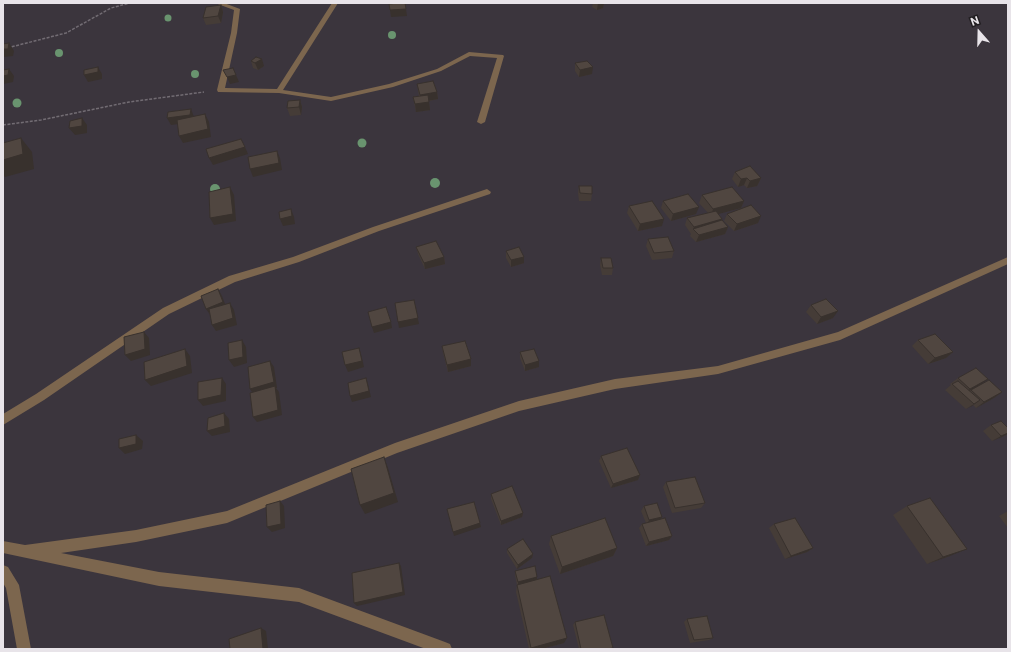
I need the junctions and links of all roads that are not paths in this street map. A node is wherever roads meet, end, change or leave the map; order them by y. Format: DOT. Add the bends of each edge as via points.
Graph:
graph roads {
  1 [pos="218,3"];
  2 [pos="335,3"];
  3 [pos="279,91"];
  4 [pos="481,122"];
  5 [pos="487,192"];
  6 [pos="1008,260"];
  7 [pos="3,420"];
  8 [pos="3,547"];
  9 [pos="26,551"];
  10 [pos="3,572"];
  11 [pos="24,649"];
  12 [pos="445,649"];
  1 -- 3 [label="street" via="237,9 221,90"];
  2 -- 3 [label="street"];
  3 -- 4 [label="street" via="332,99 398,84 439,70 469,54 502,56"];
  5 -- 7 [label="street" via="376,229 296,260 232,279 166,310"];
  6 -- 9 [label="street" via="840,336 718,370 615,384 519,406 395,448 227,517 136,536"];
  8 -- 9 [label="street"];
  9 -- 12 [label="street" via="159,579 299,595"];
  10 -- 11 [label="street" via="12,585"];
}
